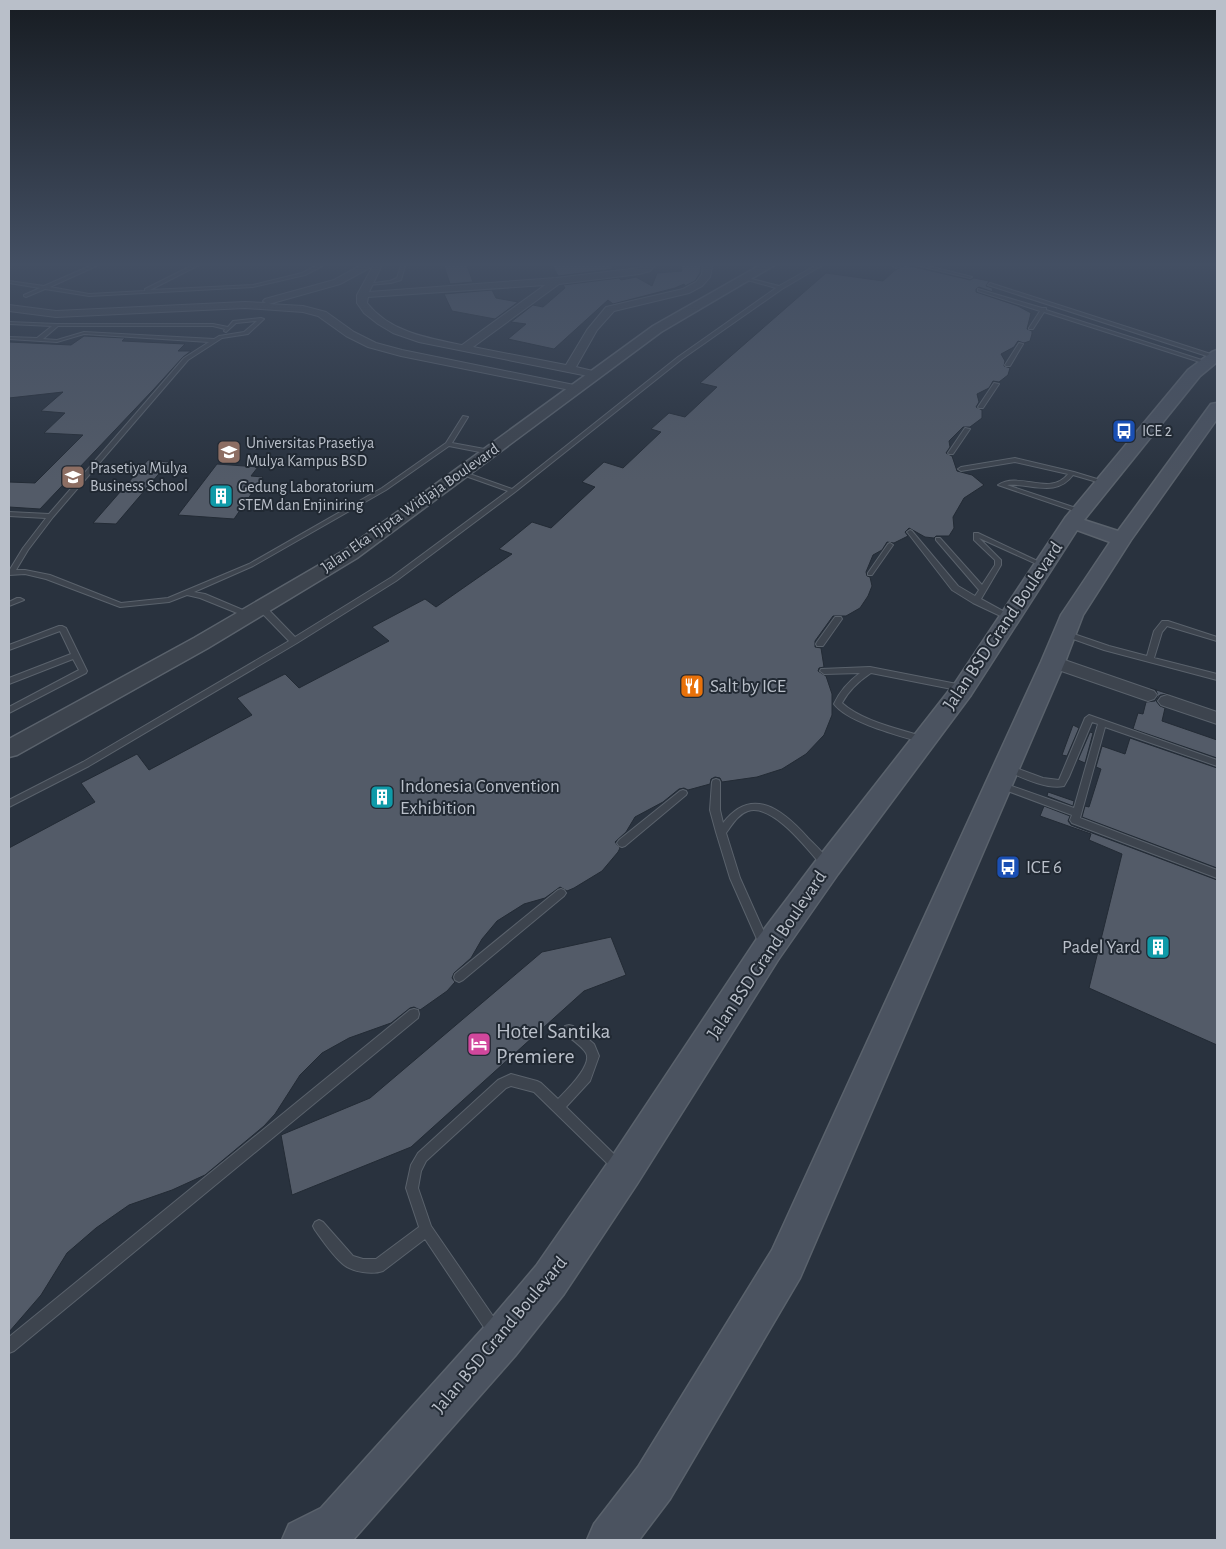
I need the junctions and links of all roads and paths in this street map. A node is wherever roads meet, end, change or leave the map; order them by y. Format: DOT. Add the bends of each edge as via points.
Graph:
graph roads {
  1 [pos="44,335"];
  2 [pos="76,335"];
  3 [pos="122,335"];
  4 [pos="170,335"];
  5 [pos="221,335"];
  6 [pos="235,335"];
  7 [pos="353,335"];
  8 [pos="410,335"];
  9 [pos="481,335"];
  10 [pos="588,335"];
  11 [pos="647,335"];
  12 [pos="712,335"];
  13 [pos="1123,335"];
  14 [pos="1140,335"];
  15 [pos="9,338"];
  16 [pos="167,338"];
  17 [pos="218,339"];
  18 [pos="38,340"];
  19 [pos="1021,344"];
  20 [pos="464,348"];
  21 [pos="1008,365"];
  22 [pos="1209,365"];
  23 [pos="570,369"];
  24 [pos="593,374"];
  25 [pos="996,384"];
  26 [pos="575,388"];
  27 [pos="981,406"];
  28 [pos="1217,408"];
  29 [pos="465,417"];
  30 [pos="967,429"];
  31 [pos="448,444"];
  32 [pos="490,452"];
  33 [pos="951,453"];
  34 [pos="997,462"];
  35 [pos="961,470"];
  36 [pos="462,473"];
  37 [pos="1072,473"];
  38 [pos="972,475"];
  39 [pos="1104,482"];
  40 [pos="513,492"];
  41 [pos="9,514"];
  42 [pos="51,516"];
  43 [pos="1076,516"];
  44 [pos="910,532"];
  45 [pos="938,538"];
  46 [pos="1122,539"];
  47 [pos="890,545"];
  48 [pos="1043,565"];
  49 [pos="10,573"];
  50 [pos="870,574"];
  51 [pos="982,590"];
  52 [pos="187,593"];
  53 [pos="20,600"];
  54 [pos="976,601"];
  55 [pos="9,604"];
  56 [pos="254,611"];
  57 [pos="1009,618"];
  58 [pos="838,619"];
  59 [pos="1065,634"];
  60 [pos="1217,639"];
  61 [pos="294,641"];
  62 [pos="820,644"];
  63 [pos="9,648"];
  64 [pos="76,655"];
  65 [pos="1150,658"];
  66 [pos="1053,662"];
  67 [pos="870,670"];
  68 [pos="824,671"];
  69 [pos="1217,677"];
  70 [pos="9,681"];
  71 [pos="963,689"];
  72 [pos="1148,695"];
  73 [pos="1167,701"];
  74 [pos="9,710"];
  75 [pos="1217,718"];
  76 [pos="1102,723"];
  77 [pos="925,740"];
  78 [pos="9,749"];
  79 [pos="1217,763"];
  80 [pos="1003,776"];
  81 [pos="716,782"];
  82 [pos="683,793"];
  83 [pos="9,804"];
  84 [pos="1077,813"];
  85 [pos="721,832"];
  86 [pos="622,843"];
  87 [pos="828,866"];
  88 [pos="1217,874"];
  89 [pos="561,893"];
  90 [pos="768,950"];
  91 [pos="459,976"];
  92 [pos="414,1014"];
  93 [pos="570,1030"];
  94 [pos="558,1107"];
  95 [pos="624,1171"];
  96 [pos="319,1226"];
  97 [pos="426,1230"];
  98 [pos="500,1341"];
  99 [pos="9,1346"];
  100 [pos="328,1535"];
  101 [pos="610,1540"];
  1 -- 18 [label="lane"];
  2 -- 18 [label="lane" via="57,341"];
  3 -- 16 [label="lane"];
  4 -- 16 [label="lane"];
  5 -- 17 [label="lane"];
  6 -- 17 [label="lane"];
  7 -- 26 [label="street" via="401,354"];
  8 -- 20 [label="street"];
  9 -- 20 [label="street"];
  10 -- 23 [label="street"];
  11 -- 24 [label="street, Jalan Eka Tjipta Widjaja Boulevard"];
  12 -- 40 [label="lane"];
  13 -- 22 [label="lane"];
  14 -- 22 [label="lane"];
  15 -- 18 [label="lane"];
  16 -- 17 [label="lane"];
  17 -- 42 [label="lane" via="186,359"];
  19 -- 21 [label="lane"];
  20 -- 23 [label="street"];
  22 -- 39 [label="main road, Jalan BSD Grand Boulevard"];
  23 -- 24 [label="street"];
  24 -- 26 [label="street, Jalan Eka Tjipta Widjaja Boulevard"];
  25 -- 27 [label="lane"];
  26 -- 32 [label="street, Jalan Eka Tjipta Widjaja Boulevard"];
  28 -- 46 [label="main road"];
  29 -- 31 [label="lane"];
  30 -- 33 [label="lane"];
  31 -- 32 [label="lane"];
  31 -- 52 [label="lane" via="384,489 260,560"];
  32 -- 36 [label="street, Jalan Eka Tjipta Widjaja Boulevard"];
  34 -- 35 [label="lane"];
  34 -- 37 [label="lane" via="1025,462"];
  34 -- 38 [label="lane"];
  36 -- 40 [label="lane"];
  36 -- 56 [label="street, Jalan Eka Tjipta Widjaja Boulevard" via="351,554"];
  37 -- 39 [label="lane"];
  37 -- 43 [label="lane" via="1056,486 1001,485"];
  39 -- 43 [label="main road, Jalan BSD Grand Boulevard"];
  40 -- 61 [label="lane" via="394,579"];
  41 -- 42 [label="lane"];
  42 -- 49 [label="lane"];
  43 -- 46 [label="main road"];
  43 -- 48 [label="main road, Jalan BSD Grand Boulevard"];
  44 -- 54 [label="lane" via="954,588"];
  45 -- 51 [label="lane"];
  46 -- 59 [label="main road" via="1072,615"];
  47 -- 50 [label="lane"];
  48 -- 51 [label="lane" via="976,534 976,539 998,560"];
  48 -- 57 [label="main road, Jalan BSD Grand Boulevard"];
  49 -- 52 [label="lane" via="25,572 48,577 120,605 169,600"];
  51 -- 54 [label="lane"];
  52 -- 56 [label="lane"];
  53 -- 55 [label="lane"];
  54 -- 57 [label="lane"];
  56 -- 61 [label="lane"];
  56 -- 78 [label="street, Jalan Eka Tjipta Widjaja Boulevard"];
  57 -- 71 [label="main road, Jalan BSD Grand Boulevard"];
  58 -- 62 [label="lane"];
  59 -- 65 [label="lane"];
  59 -- 66 [label="main road"];
  60 -- 65 [label="lane" via="1165,624 1158,631"];
  61 -- 83 [label="lane" via="86,764"];
  63 -- 64 [label="lane" via="62,628"];
  64 -- 70 [label="lane"];
  64 -- 74 [label="lane" via="83,671"];
  65 -- 69 [label="lane"];
  66 -- 72 [label="street"];
  66 -- 80 [label="main road"];
  67 -- 68 [label="lane"];
  67 -- 71 [label="lane"];
  67 -- 77 [label="lane" via="857,678 844,693 838,704 840,707"];
  71 -- 77 [label="main road, Jalan BSD Grand Boulevard"];
  73 -- 75 [label="street"];
  76 -- 79 [label="lane"];
  76 -- 80 [label="lane" via="1089,718 1061,784"];
  76 -- 84 [label="lane"];
  77 -- 87 [label="main road, Jalan BSD Grand Boulevard"];
  80 -- 84 [label="lane"];
  80 -- 101 [label="main road" via="786,1264 654,1482"];
  81 -- 85 [label="lane" via="715,810"];
  82 -- 86 [label="lane"];
  84 -- 88 [label="lane" via="1075,820"];
  85 -- 87 [label="lane" via="734,815 756,806 786,821"];
  85 -- 90 [label="lane" via="735,878"];
  87 -- 90 [label="main road, Jalan BSD Grand Boulevard"];
  89 -- 91 [label="lane"];
  90 -- 95 [label="main road, Jalan BSD Grand Boulevard"];
  92 -- 99 [label="lane"];
  93 -- 94 [label="lane" via="594,1056 586,1077"];
  94 -- 95 [label="lane"];
  94 -- 97 [label="lane" via="537,1087 511,1080 502,1084 422,1157 414,1169 412,1188"];
  95 -- 98 [label="main road, Jalan BSD Grand Boulevard" via="550,1280"];
  96 -- 97 [label="lane" via="349,1261 364,1266 378,1266"];
  97 -- 98 [label="lane"];
  98 -- 100 [label="main road, Jalan BSD Grand Boulevard"];
}
